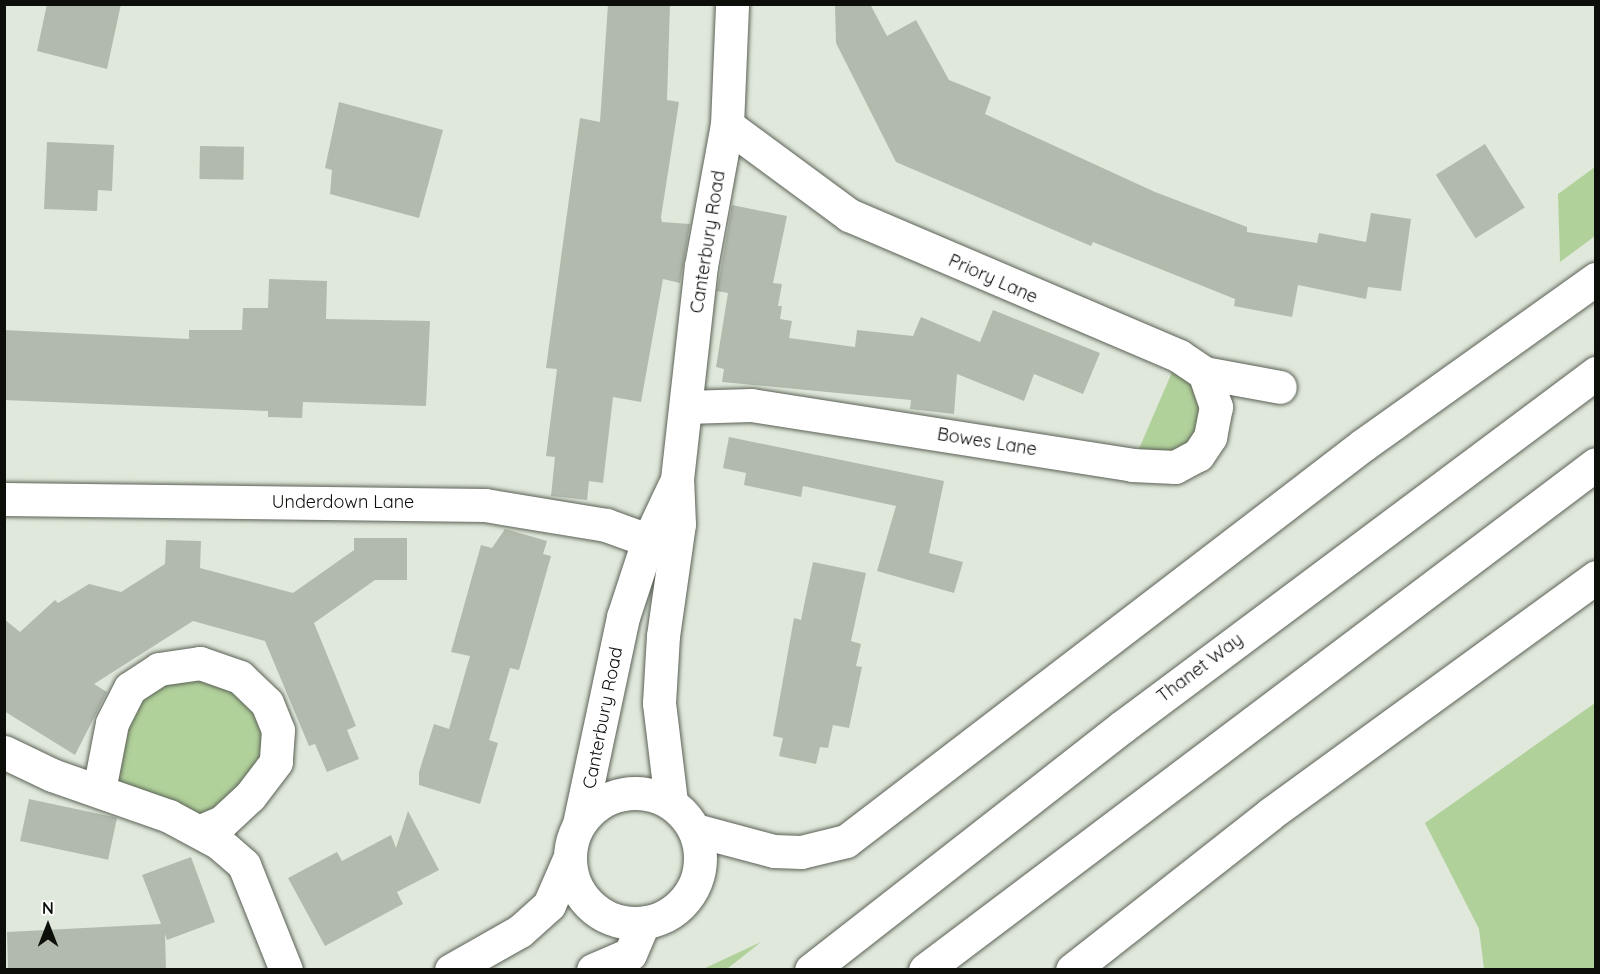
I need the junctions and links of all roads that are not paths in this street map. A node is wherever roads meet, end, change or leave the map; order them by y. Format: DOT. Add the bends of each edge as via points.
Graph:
graph roads {
  1 [pos="732,4"];
  2 [pos="727,125"];
  3 [pos="1596,279"];
  4 [pos="1204,373"];
  5 [pos="1596,373"];
  6 [pos="1280,387"];
  7 [pos="686,407"];
  8 [pos="1596,464"];
  9 [pos="4,499"];
  10 [pos="662,545"];
  11 [pos="1596,577"];
  12 [pos="4,752"];
  13 [pos="99,790"];
  14 [pos="670,802"];
  15 [pos="579,824"];
  16 [pos="695,830"];
  17 [pos="201,831"];
  18 [pos="569,859"];
  19 [pos="1195,872"];
  20 [pos="643,923"];
  21 [pos="286,969"];
  22 [pos="451,969"];
  23 [pos="592,969"];
  24 [pos="811,969"];
  25 [pos="925,969"];
  26 [pos="1072,969"];
  27 [pos="1107,969"];
  1 -- 2 [label="main road, Canterbury Road"];
  2 -- 4 [label="main road, Priory Lane" via="849,215 1179,356"];
  2 -- 7 [label="main road, Canterbury Road" via="701,266"];
  3 -- 16 [label="main road" via="1363,445 846,841 801,852 774,851"];
  4 -- 6 [label="main road, Priory Lane"];
  4 -- 7 [label="main road, Bowes Lane" via="1216,407 1210,438 1198,455 1175,467 1132,465 751,405"];
  5 -- 24 [label="main road, Thanet Way" via="1227,648"];
  7 -- 10 [label="main road, Canterbury Road" via="677,479"];
  8 -- 25 [label="main road"];
  9 -- 10 [label="main road, Underdown Lane" via="485,505 585,521"];
  10 -- 14 [label="main road, Canterbury Road" via="658,703"];
  10 -- 15 [label="main road, Canterbury Road" via="623,617"];
  11 -- 19 [label="main road"];
  12 -- 13 [label="main road" via="52,775"];
  13 -- 17 [label="main road"];
  13 -- 17 [label="main road" via="112,723 130,688 159,669 200,663 240,676 267,703 278,730 276,762 250,796 222,822"];
  14 -- 15 [label="main road" via="636,792 619,794 603,800"];
  14 -- 16 [label="main road"];
  15 -- 18 [label="main road"];
  16 -- 20 [label="main road" via="700,850 693,890 680,906"];
  17 -- 21 [label="main road" via="244,865"];
  18 -- 20 [label="main road" via="585,900 619,922"];
  18 -- 22 [label="main road" via="549,905 520,931"];
  19 -- 26 [label="main road"];
  19 -- 27 [label="main road"];
  20 -- 23 [label="main road" via="630,954"];
}
